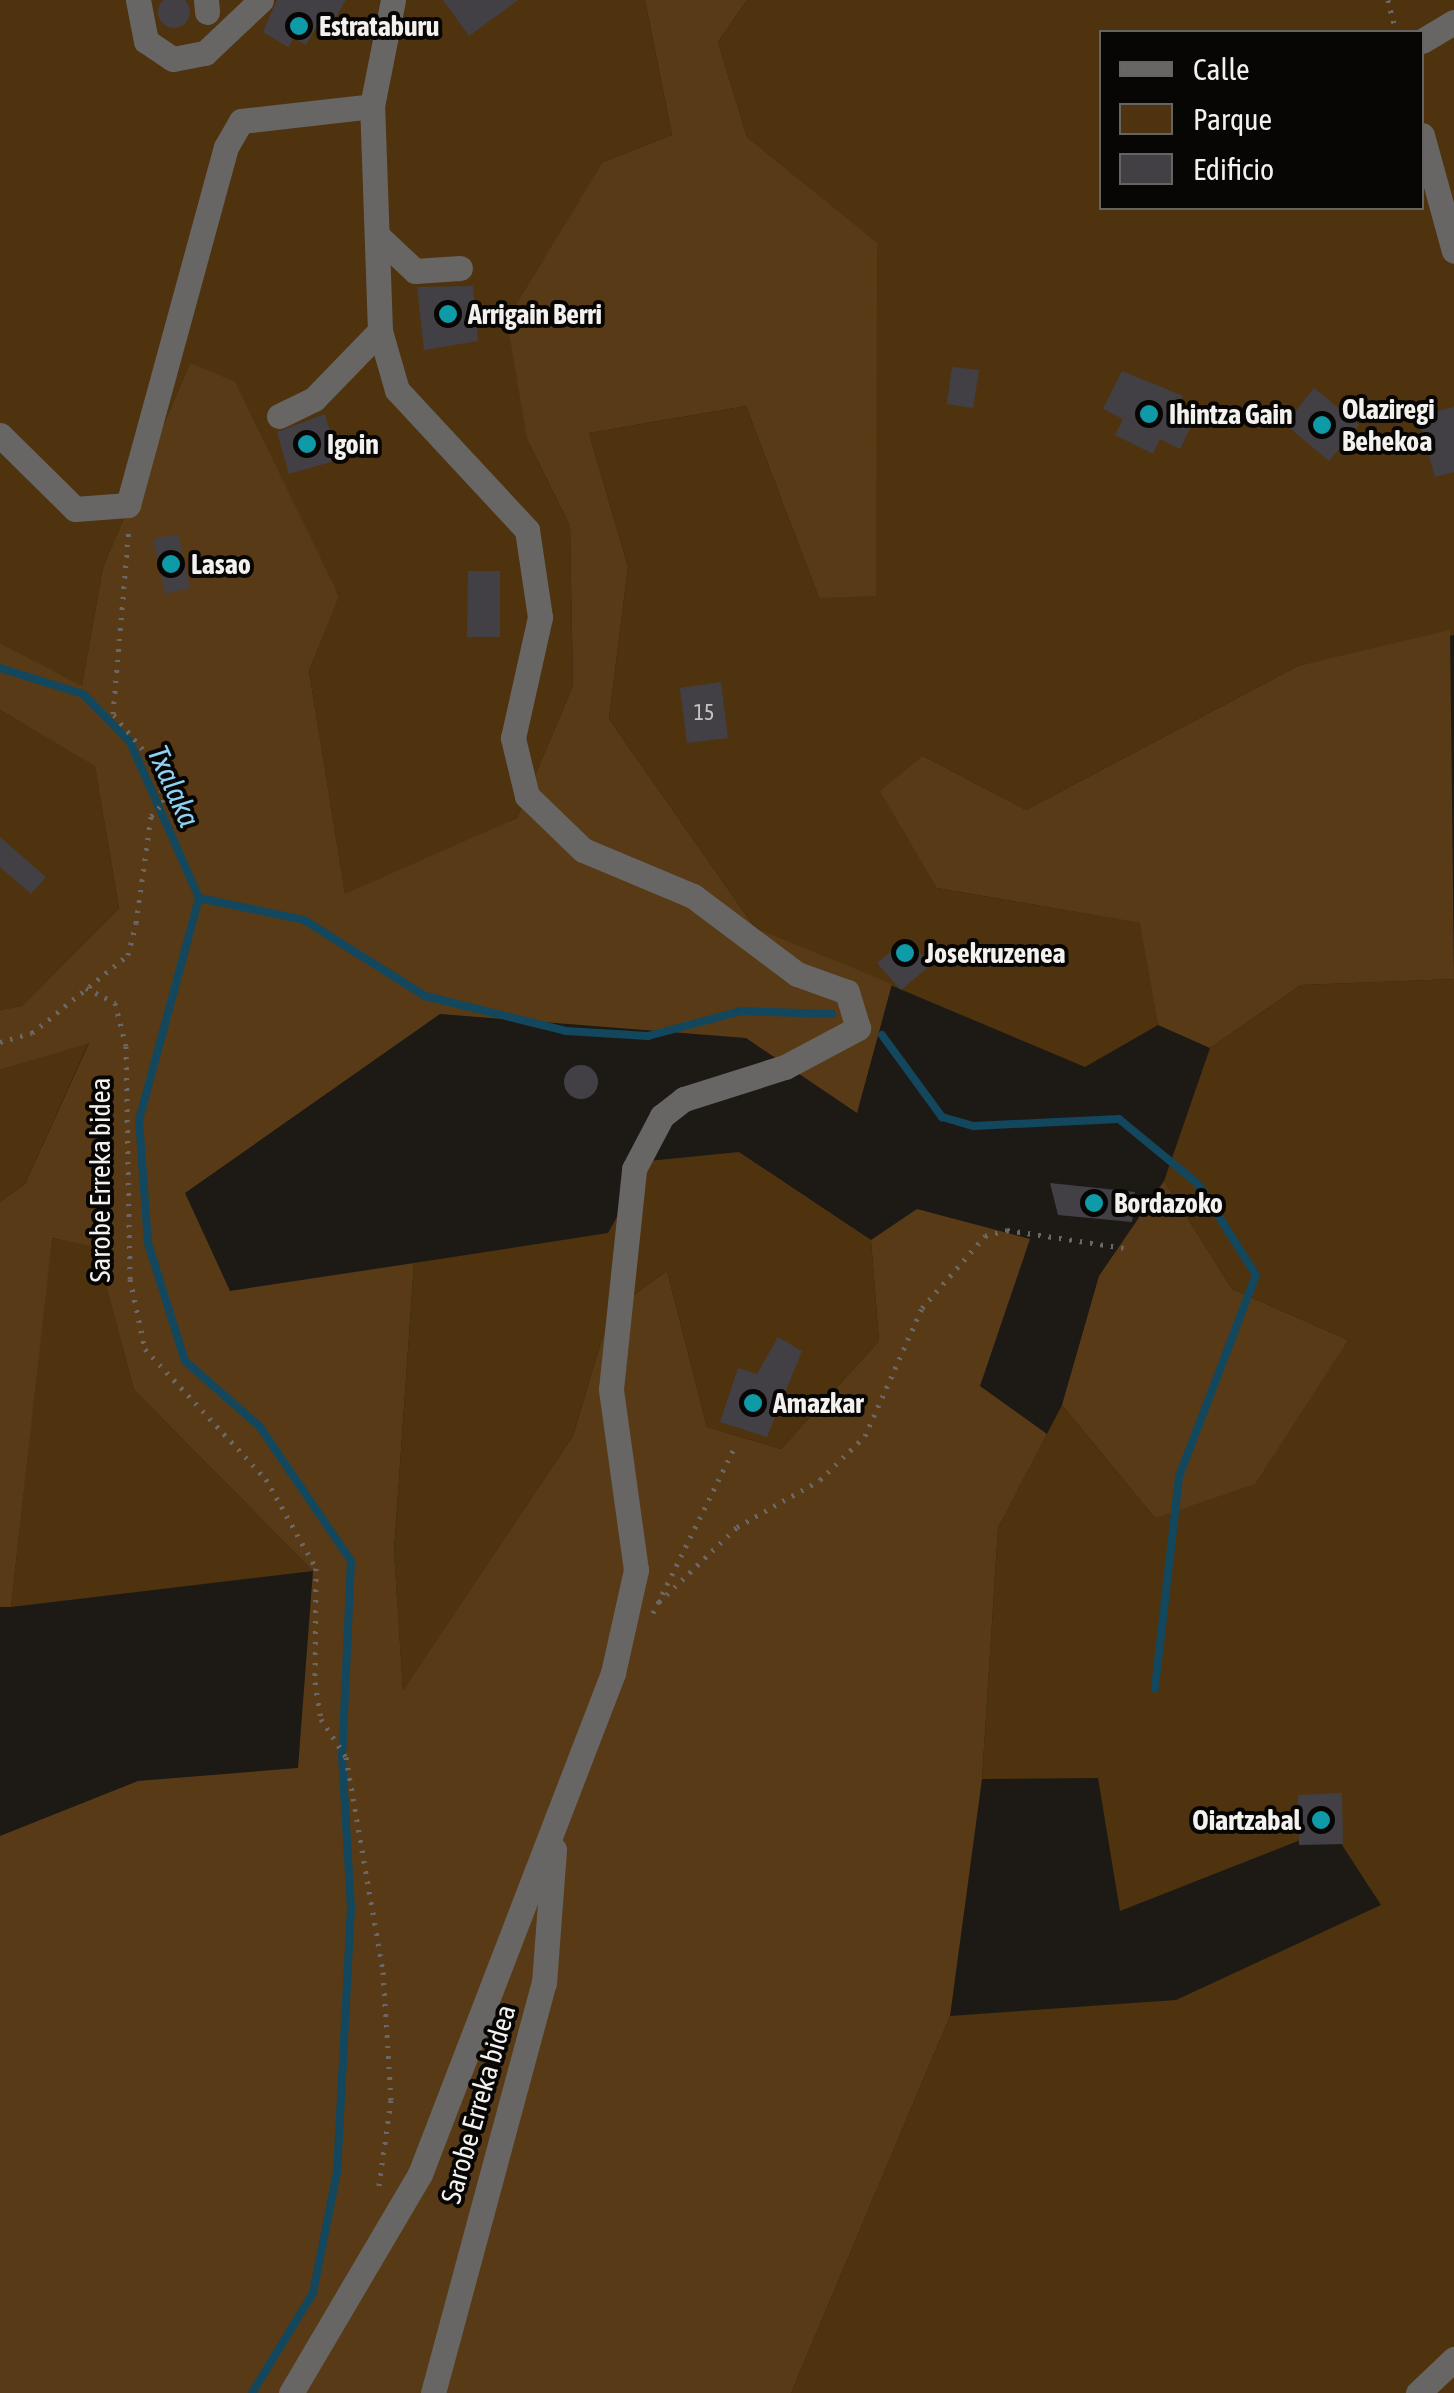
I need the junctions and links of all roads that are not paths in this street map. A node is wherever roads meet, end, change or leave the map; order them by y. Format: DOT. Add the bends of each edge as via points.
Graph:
graph roads {
  1 [pos="138,0"];
  2 [pos="261,0"];
  3 [pos="393,0"];
  4 [pos="1454,22"];
  5 [pos="1424,40"];
  6 [pos="372,106"];
  7 [pos="1424,142"];
  8 [pos="380,238"];
  9 [pos="1454,251"];
  10 [pos="460,268"];
  11 [pos="380,331"];
  12 [pos="280,416"];
  13 [pos="0,435"];
  14 [pos="555,1828"];
  15 [pos="1454,2359"];
  16 [pos="291,2393"];
  17 [pos="433,2393"];
  18 [pos="1418,2393"];
  1 -- 2 [label="street" via="146,41 173,59 205,54"];
  3 -- 6 [label="street"];
  4 -- 5 [label="street"];
  6 -- 8 [label="street"];
  6 -- 13 [label="street" via="241,121 226,147 133,491 111,511 75,508"];
  7 -- 9 [label="street"];
  8 -- 10 [label="street" via="415,271"];
  8 -- 11 [label="street"];
  11 -- 12 [label="street" via="314,399"];
  11 -- 14 [label="street" via="397,390 527,530 540,618 513,738 528,796 583,850 693,896 797,974 847,992 858,1028 785,1066 684,1100 662,1116 634,1169 611,1389 634,1522 624,1630"];
  14 -- 16 [label="street" via="420,2174"];
  14 -- 17 [label="street, Sarobe Erreka bidea" via="544,1983"];
  15 -- 18 [label="street"];
}
